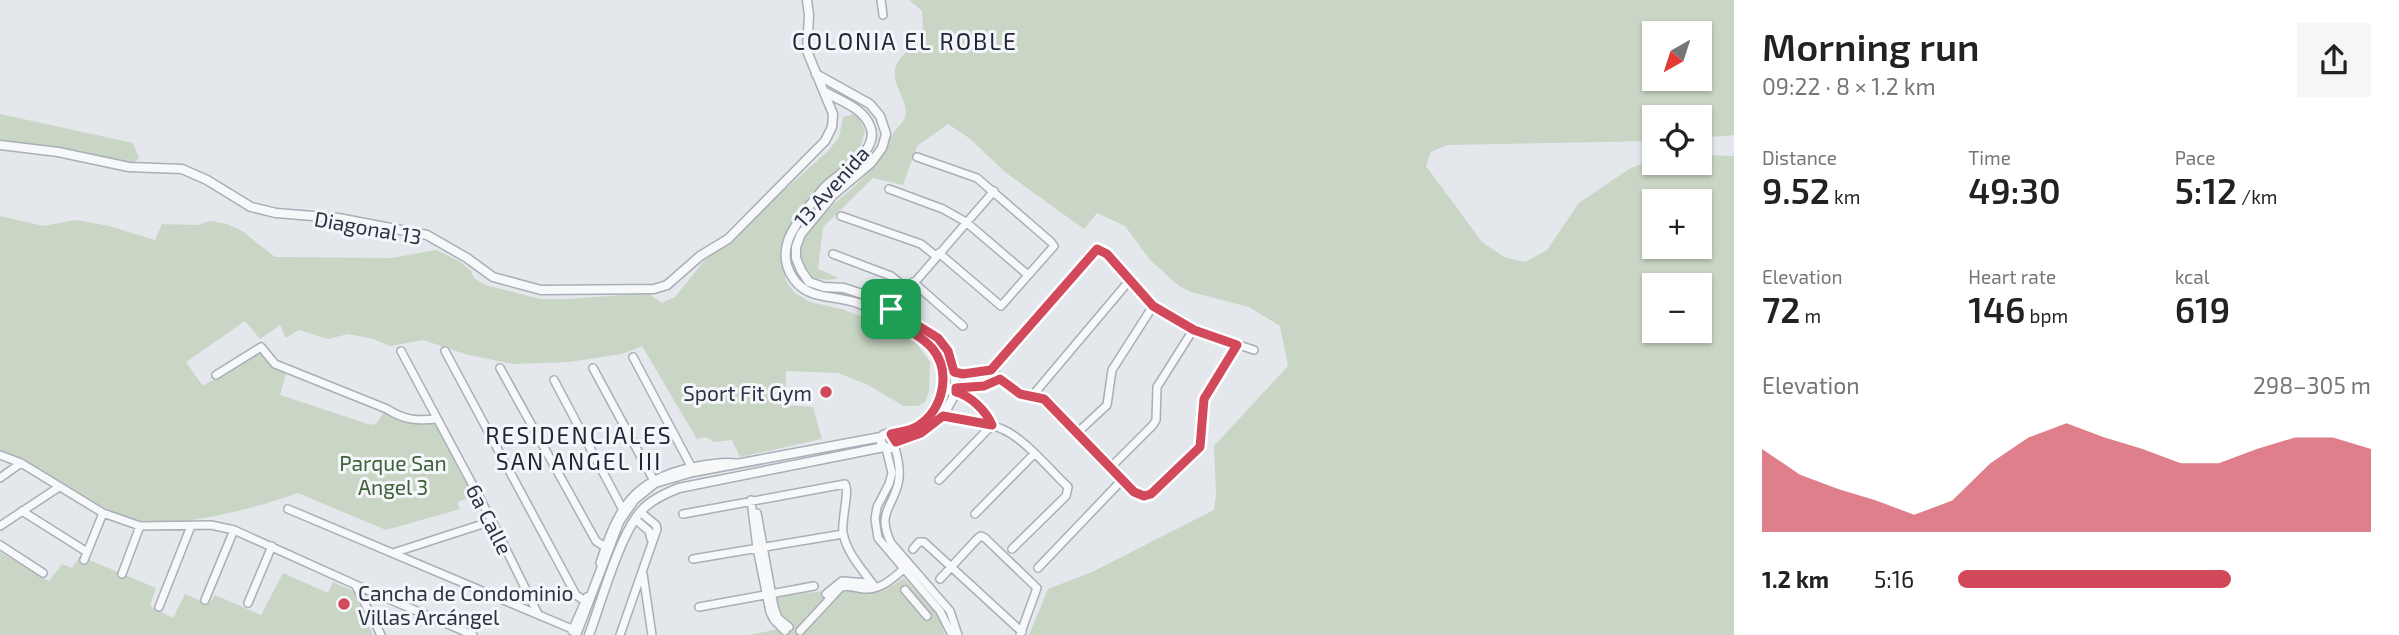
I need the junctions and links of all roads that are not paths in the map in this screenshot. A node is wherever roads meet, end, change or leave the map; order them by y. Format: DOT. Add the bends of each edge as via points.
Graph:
graph roads {
  1 [pos="807,0"];
  2 [pos="881,0"];
  3 [pos="883,15"];
  4 [pos="816,74"];
  5 [pos="824,92"];
  6 [pos="0,145"];
  7 [pos="917,157"];
  8 [pos="889,189"];
  9 [pos="994,191"];
  10 [pos="841,216"];
  11 [pos="966,222"];
  12 [pos="833,254"];
  13 [pos="937,254"];
  14 [pos="1028,275"];
  15 [pos="1129,281"];
  16 [pos="913,282"];
  17 [pos="907,289"];
  18 [pos="1153,306"];
  19 [pos="888,313"];
  20 [pos="905,323"];
  21 [pos="963,326"];
  22 [pos="1194,330"];
  23 [pos="1237,345"];
  24 [pos="1254,350"];
  25 [pos="401,351"];
  26 [pos="444,351"];
  27 [pos="633,357"];
  28 [pos="500,368"];
  29 [pos="593,368"];
  30 [pos="991,370"];
  31 [pos="954,372"];
  32 [pos="216,375"];
  33 [pos="1000,379"];
  34 [pos="554,380"];
  35 [pos="942,389"];
  36 [pos="956,390"];
  37 [pos="1032,395"];
  38 [pos="934,410"];
  39 [pos="943,416"];
  40 [pos="437,419"];
  41 [pos="992,425"];
  42 [pos="1077,433"];
  43 [pos="890,443"];
  44 [pos="1034,454"];
  45 [pos="0,455"];
  46 [pos="21,463"];
  47 [pos="738,464"];
  48 [pos="1111,467"];
  49 [pos="692,468"];
  50 [pos="0,478"];
  51 [pos="653,479"];
  52 [pos="939,480"];
  53 [pos="1122,480"];
  54 [pos="59,487"];
  55 [pos="753,500"];
  56 [pos="622,508"];
  57 [pos="288,509"];
  58 [pos="22,511"];
  59 [pos="103,513"];
  60 [pos="683,514"];
  61 [pos="975,514"];
  62 [pos="638,515"];
  63 [pos="492,521"];
  64 [pos="0,526"];
  65 [pos="141,526"];
  66 [pos="191,526"];
  67 [pos="234,530"];
  68 [pos="844,534"];
  69 [pos="0,545"];
  70 [pos="272,546"];
  71 [pos="605,547"];
  72 [pos="760,548"];
  73 [pos="913,549"];
  74 [pos="1012,549"];
  75 [pos="393,553"];
  76 [pos="692,559"];
  77 [pos="951,566"];
  78 [pos="907,567"];
  79 [pos="1038,568"];
  80 [pos="642,569"];
  81 [pos="43,573"];
  82 [pos="122,574"];
  83 [pos="940,579"];
  84 [pos="356,585"];
  85 [pos="814,586"];
  86 [pos="875,587"];
  87 [pos="905,590"];
  88 [pos="769,593"];
  89 [pos="935,598"];
  90 [pos="205,600"];
  91 [pos="587,601"];
  92 [pos="248,603"];
  93 [pos="159,607"];
  94 [pos="600,607"];
  95 [pos="699,607"];
  96 [pos="920,608"];
  97 [pos="538,615"];
  98 [pos="927,616"];
  99 [pos="651,631"];
  100 [pos="793,631"];
  101 [pos="574,633"];
  102 [pos="1021,633"];
  103 [pos="381,635"];
  104 [pos="473,635"];
  105 [pos="589,635"];
  106 [pos="620,635"];
  107 [pos="640,635"];
  108 [pos="952,635"];
  109 [pos="958,635"];
  1 -- 4 [label="street, Diagonal 13" via="807,51"];
  2 -- 3 [label="street"];
  4 -- 5 [label="street, Diagonal 13"];
  4 -- 19 [label="street, 13 Avenida" via="870,104 886,134 870,163 832,195 802,234 796,258 809,282 865,295"];
  5 -- 6 [label="street, Diagonal 13" via="833,114 825,141 728,239 667,285 654,289 541,290 493,277 427,235 251,207 182,169 129,167"];
  5 -- 19 [label="street, 13 Avenida" via="859,110 870,123 871,143 861,158 824,188 792,229 786,260 803,289"];
  7 -- 9 [label="street" via="977,178"];
  8 -- 11 [label="street"];
  9 -- 11 [label="street"];
  9 -- 14 [label="street" via="1054,246"];
  10 -- 13 [label="street" via="922,244"];
  11 -- 13 [label="street"];
  11 -- 14 [label="street"];
  12 -- 17 [label="street" via="891,276"];
  13 -- 14 [label="street" via="1001,306"];
  13 -- 16 [label="street"];
  15 -- 18 [label="street"];
  15 -- 30 [label="street" via="1107,254 1097,249"];
  15 -- 37 [label="street"];
  16 -- 17 [label="street"];
  16 -- 21 [label="street"];
  17 -- 19 [label="street"];
  18 -- 22 [label="street"];
  18 -- 42 [label="street" via="1112,370 1107,405"];
  19 -- 20 [label="street, 13 Avenida"];
  20 -- 31 [label="street, 13 Avenida" via="938,338 948,351"];
  20 -- 35 [label="street, 13 Avenida" via="941,362"];
  22 -- 23 [label="street"];
  22 -- 48 [label="street" via="1157,387 1153,425"];
  23 -- 24 [label="street"];
  23 -- 53 [label="street" via="1204,399 1200,447 1151,494 1134,492"];
  25 -- 40 [label="street, 6a Calle"];
  26 -- 91 [label="street" via="576,595"];
  27 -- 49 [label="street"];
  28 -- 71 [label="street" via="596,541"];
  29 -- 51 [label="street"];
  30 -- 31 [label="street"];
  30 -- 33 [label="street"];
  31 -- 36 [label="street, 13 Avenida"];
  32 -- 40 [label="street" via="261,347 275,364 401,418"];
  33 -- 36 [label="street"];
  33 -- 37 [label="street" via="1020,394"];
  34 -- 56 [label="street"];
  35 -- 36 [label="street"];
  35 -- 38 [label="street, 13 Avenida"];
  36 -- 39 [label="street"];
  36 -- 41 [label="street" via="986,414"];
  37 -- 42 [label="street" via="1044,399"];
  38 -- 39 [label="street"];
  38 -- 43 [label="street"];
  39 -- 41 [label="street"];
  39 -- 43 [label="street" via="921,433"];
  40 -- 63 [label="street, 6a Calle"];
  41 -- 44 [label="street" via="1011,433"];
  41 -- 52 [label="street"];
  42 -- 48 [label="street"];
  43 -- 47 [label="street" via="886,433"];
  43 -- 62 [label="street" via="680,488 654,500"];
  43 -- 78 [label="street" via="892,473 877,507 876,531"];
  44 -- 61 [label="street"];
  44 -- 74 [label="street" via="1068,491"];
  45 -- 46 [label="street"];
  46 -- 50 [label="street"];
  46 -- 54 [label="street"];
  47 -- 49 [label="street" via="726,461"];
  47 -- 91 [label="street" via="655,483 634,500 619,522"];
  48 -- 53 [label="street"];
  49 -- 51 [label="street"];
  51 -- 56 [label="street"];
  53 -- 79 [label="street"];
  54 -- 58 [label="street"];
  54 -- 59 [label="street"];
  55 -- 60 [label="street"];
  55 -- 68 [label="street" via="845,484"];
  55 -- 72 [label="street"];
  56 -- 71 [label="street"];
  57 -- 75 [label="street"];
  58 -- 59 [label="street" via="85,556"];
  58 -- 64 [label="street"];
  59 -- 65 [label="street"];
  62 -- 80 [label="street" via="651,540"];
  62 -- 94 [label="street"];
  63 -- 75 [label="street"];
  63 -- 97 [label="street, 6a Calle"];
  65 -- 66 [label="street"];
  65 -- 82 [label="street"];
  66 -- 67 [label="street" via="211,524"];
  66 -- 93 [label="street"];
  67 -- 70 [label="street"];
  67 -- 90 [label="street"];
  68 -- 72 [label="street"];
  68 -- 86 [label="street" via="853,558"];
  69 -- 81 [label="street"];
  70 -- 84 [label="street"];
  70 -- 92 [label="street"];
  71 -- 91 [label="street"];
  72 -- 76 [label="street"];
  72 -- 88 [label="street"];
  73 -- 77 [label="street" via="922,540"];
  75 -- 97 [label="street"];
  77 -- 83 [label="street"];
  77 -- 102 [label="street"];
  77 -- 102 [label="street" via="978,538 985,538 1037,588"];
  78 -- 86 [label="street"];
  78 -- 89 [label="street"];
  80 -- 99 [label="street"];
  80 -- 106 [label="street"];
  84 -- 103 [label="street"];
  84 -- 104 [label="street"];
  85 -- 88 [label="street"];
  86 -- 100 [label="street" via="842,581"];
  87 -- 96 [label="street"];
  88 -- 95 [label="street"];
  88 -- 100 [label="street" via="778,618"];
  89 -- 96 [label="street"];
  89 -- 108 [label="street"];
  89 -- 109 [label="street" via="950,611"];
  91 -- 94 [label="street"];
  91 -- 101 [label="street"];
  94 -- 105 [label="street"];
  96 -- 98 [label="street"];
  97 -- 101 [label="street"];
  99 -- 107 [label="street"];
}
